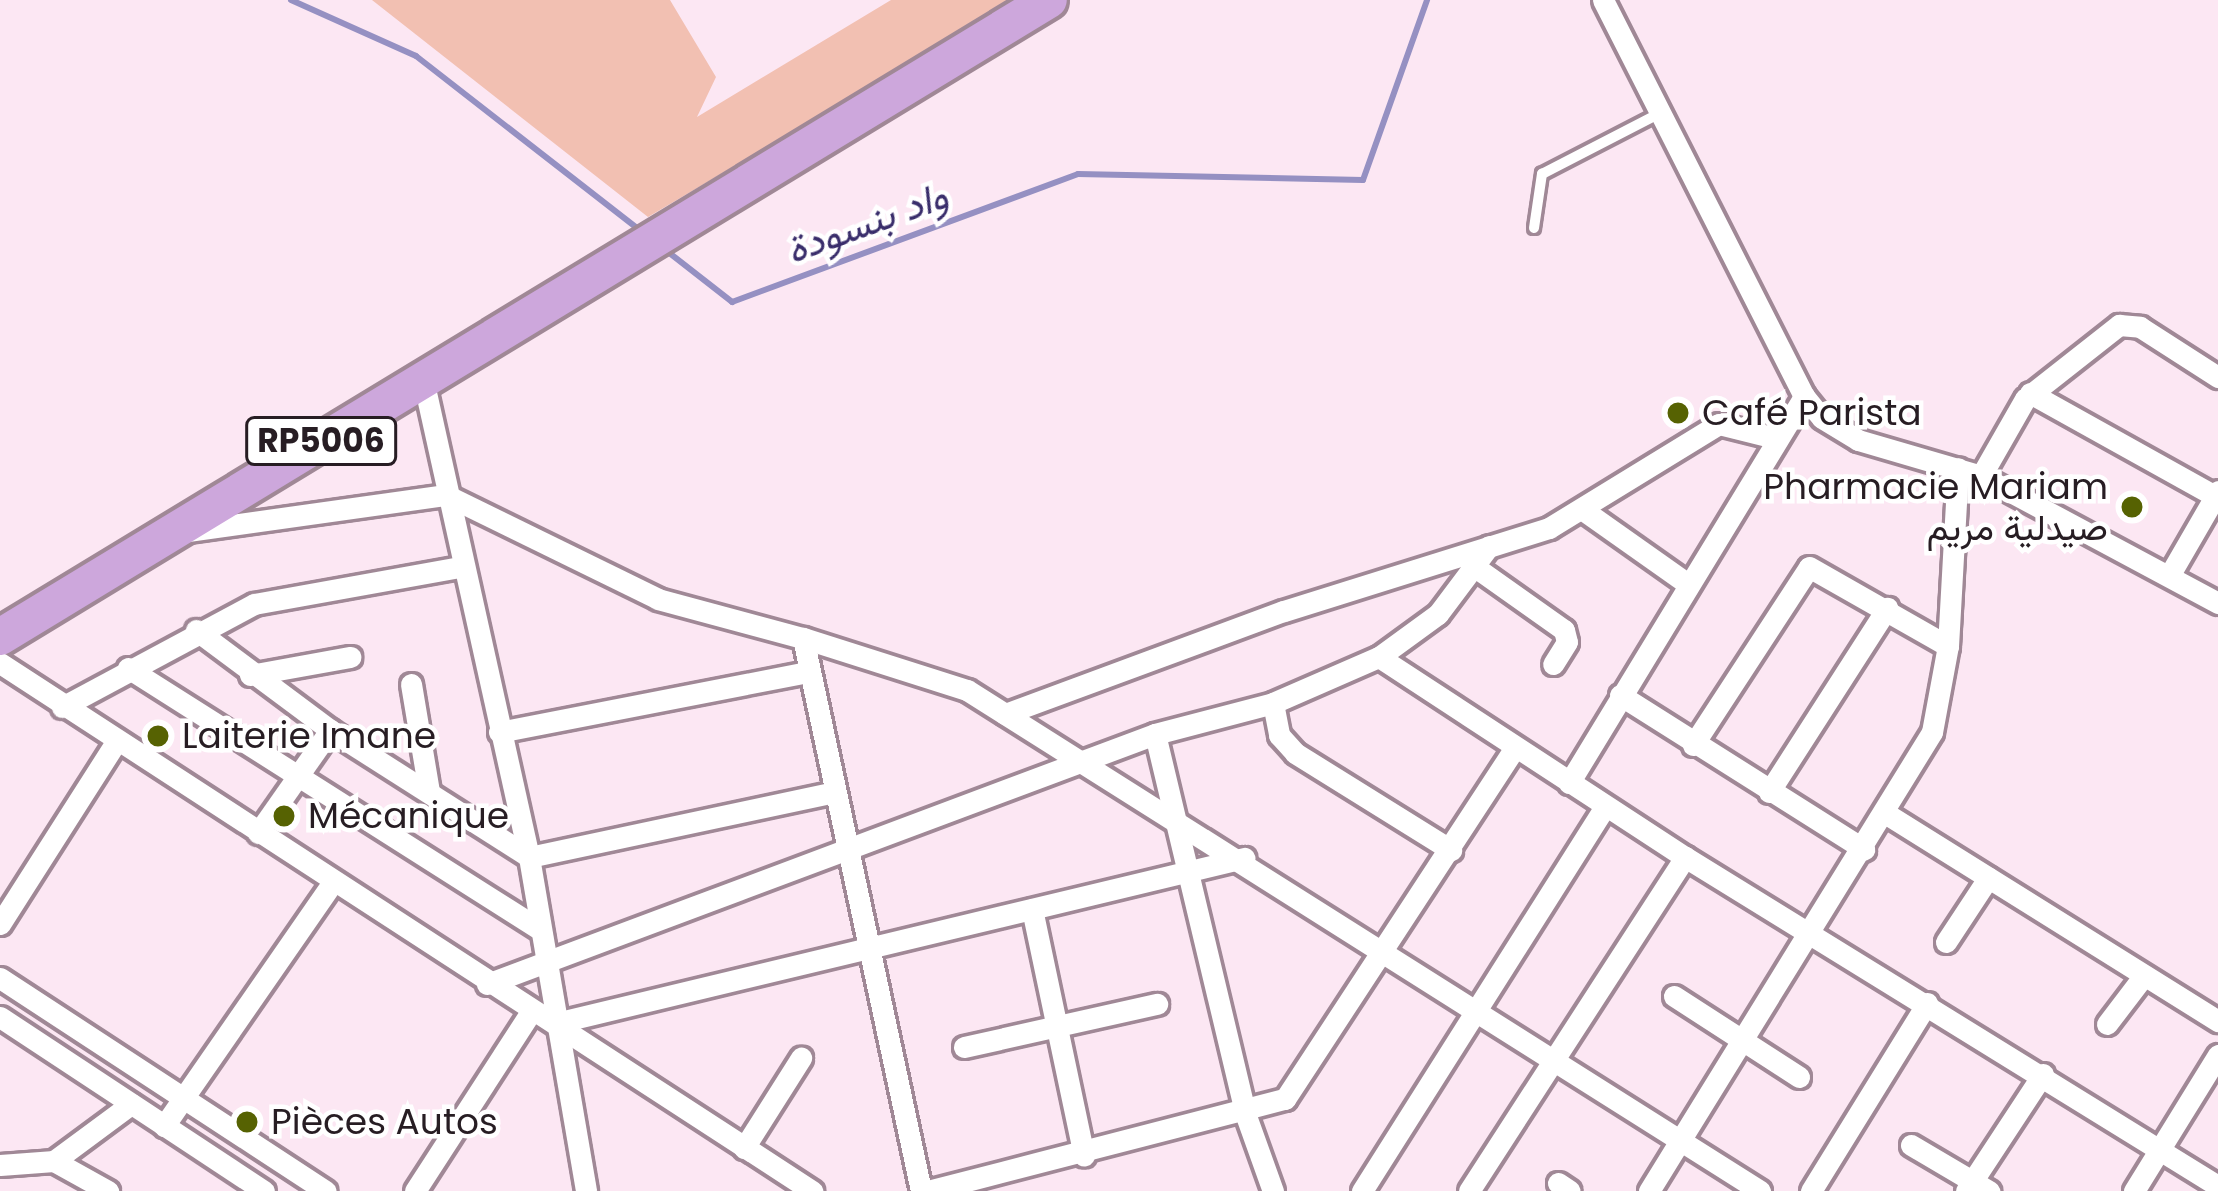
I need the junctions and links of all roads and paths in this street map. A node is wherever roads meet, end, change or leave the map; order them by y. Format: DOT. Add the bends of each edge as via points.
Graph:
graph roads {
  1 [pos="1049,0"];
  2 [pos="1603,0"];
  3 [pos="1660,113"];
  4 [pos="1534,228"];
  5 [pos="2218,377"];
  6 [pos="422,379"];
  7 [pos="2030,393"];
  8 [pos="1804,396"];
  9 [pos="1775,438"];
  10 [pos="1958,468"];
  11 [pos="1981,476"];
  12 [pos="2217,493"];
  13 [pos="446,495"];
  14 [pos="1582,510"];
  15 [pos="172,533"];
  16 [pos="1489,546"];
  17 [pos="460,567"];
  18 [pos="1475,567"];
  19 [pos="2169,576"];
  20 [pos="1688,584"];
  21 [pos="2218,603"];
  22 [pos="1886,608"];
  23 [pos="196,630"];
  24 [pos="0,637"];
  25 [pos="803,638"];
  26 [pos="1948,646"];
  27 [pos="350,658"];
  28 [pos="1379,658"];
  29 [pos="0,663"];
  30 [pos="1553,664"];
  31 [pos="128,668"];
  32 [pos="808,672"];
  33 [pos="250,675"];
  34 [pos="411,684"];
  35 [pos="1620,695"];
  36 [pos="1273,704"];
  37 [pos="62,707"];
  38 [pos="1005,714"];
  39 [pos="330,730"];
  40 [pos="499,732"];
  41 [pos="1155,734"];
  42 [pos="116,742"];
  43 [pos="1693,745"];
  44 [pos="1515,747"];
  45 [pos="1081,761"];
  46 [pos="297,778"];
  47 [pos="1569,783"];
  48 [pos="429,791"];
  49 [pos="835,792"];
  50 [pos="1769,792"];
  51 [pos="1605,806"];
  52 [pos="1886,813"];
  53 [pos="1170,815"];
  54 [pos="258,833"];
  55 [pos="850,847"];
  56 [pos="1864,849"];
  57 [pos="1450,850"];
  58 [pos="529,857"];
  59 [pos="1685,857"];
  60 [pos="1244,858"];
  61 [pos="1191,871"];
  62 [pos="1988,878"];
  63 [pos="331,885"];
  64 [pos="1032,909"];
  65 [pos="0,924"];
  66 [pos="537,928"];
  67 [pos="1806,931"];
  68 [pos="1946,942"];
  69 [pos="872,948"];
  70 [pos="1383,951"];
  71 [pos="542,959"];
  72 [pos="0,978"];
  73 [pos="2142,978"];
  74 [pos="487,984"];
  75 [pos="1674,996"];
  76 [pos="1927,1003"];
  77 [pos="1157,1004"];
  78 [pos="1473,1007"];
  79 [pos="530,1013"];
  80 [pos="0,1017"];
  81 [pos="2218,1021"];
  82 [pos="2107,1024"];
  83 [pos="1057,1026"];
  84 [pos="557,1027"];
  85 [pos="1742,1038"];
  86 [pos="964,1047"];
  87 [pos="2218,1055"];
  88 [pos="801,1058"];
  89 [pos="1553,1060"];
  90 [pos="2042,1074"];
  91 [pos="1799,1077"];
  92 [pos="183,1098"];
  93 [pos="131,1104"];
  94 [pos="1245,1113"];
  95 [pos="164,1126"];
  96 [pos="1679,1141"];
  97 [pos="1911,1144"];
  98 [pos="744,1148"];
  99 [pos="2159,1148"];
  100 [pos="1084,1156"];
  101 [pos="54,1161"];
  102 [pos="0,1165"];
  103 [pos="230,1182"];
  104 [pos="2218,1186"];
  105 [pos="1976,1188"];
  106 [pos="108,1191"];
  107 [pos="264,1191"];
  108 [pos="325,1191"];
  109 [pos="415,1191"];
  110 [pos="586,1191"];
  111 [pos="812,1191"];
  112 [pos="924,1191"];
  113 [pos="1274,1191"];
  114 [pos="1362,1191"];
  115 [pos="1468,1191"];
  116 [pos="1649,1191"];
  117 [pos="1760,1191"];
  118 [pos="1811,1191"];
  119 [pos="2134,1191"];
  1 -- 6 [label="main road, RP5006"];
  2 -- 3 [label="street"];
  3 -- 4 [label="lane" via="1542,174"];
  3 -- 8 [label="street"];
  5 -- 7 [label="street" via="2124,323"];
  6 -- 13 [label="street"];
  6 -- 15 [label="main road, RP5006"];
  7 -- 11 [label="street"];
  7 -- 12 [label="street"];
  8 -- 9 [label="street"];
  8 -- 10 [label="street" via="1844,435"];
  9 -- 14 [label="street" via="1720,424"];
  9 -- 20 [label="street"];
  10 -- 11 [label="street"];
  10 -- 26 [label="street"];
  11 -- 19 [label="street"];
  12 -- 19 [label="street"];
  13 -- 15 [label="street"];
  13 -- 17 [label="street"];
  13 -- 25 [label="street" via="658,599"];
  14 -- 16 [label="street"];
  14 -- 20 [label="street"];
  15 -- 24 [label="main road, RP5006"];
  16 -- 18 [label="street"];
  16 -- 38 [label="street" via="1149,657"];
  17 -- 23 [label="street" via="290,594"];
  17 -- 40 [label="street"];
  18 -- 28 [label="street" via="1429,622"];
  18 -- 30 [label="street" via="1564,630 1567,642"];
  19 -- 21 [label="street"];
  20 -- 35 [label="street"];
  22 -- 26 [label="street"];
  22 -- 43 [label="street" via="1808,568"];
  22 -- 50 [label="street"];
  23 -- 31 [label="street"];
  23 -- 33 [label="street"];
  25 -- 32 [label="street"];
  25 -- 38 [label="street" via="925,671"];
  26 -- 52 [label="street" via="1932,732"];
  27 -- 33 [label="street"];
  28 -- 36 [label="street"];
  28 -- 44 [label="street"];
  29 -- 37 [label="street"];
  31 -- 37 [label="street"];
  31 -- 46 [label="street"];
  32 -- 40 [label="street"];
  32 -- 49 [label="street"];
  33 -- 39 [label="street"];
  34 -- 48 [label="street"];
  35 -- 43 [label="street"];
  35 -- 47 [label="street"];
  36 -- 41 [label="street"];
  36 -- 57 [label="street" via="1279,735 1295,753"];
  37 -- 42 [label="street"];
  38 -- 45 [label="street"];
  39 -- 46 [label="street"];
  39 -- 48 [label="street"];
  40 -- 58 [label="street"];
  41 -- 45 [label="street"];
  41 -- 53 [label="street"];
  42 -- 54 [label="street"];
  42 -- 65 [label="street"];
  43 -- 50 [label="street"];
  44 -- 47 [label="street"];
  44 -- 57 [label="street"];
  45 -- 53 [label="street"];
  45 -- 55 [label="street"];
  46 -- 54 [label="street"];
  46 -- 66 [label="street"];
  47 -- 51 [label="street"];
  48 -- 58 [label="street"];
  49 -- 55 [label="street"];
  49 -- 58 [label="street"];
  50 -- 56 [label="street"];
  51 -- 59 [label="street"];
  51 -- 78 [label="street"];
  52 -- 56 [label="street"];
  52 -- 62 [label="street"];
  53 -- 60 [label="street"];
  53 -- 61 [label="street"];
  54 -- 63 [label="street"];
  55 -- 69 [label="street"];
  55 -- 71 [label="street"];
  56 -- 67 [label="street"];
  57 -- 70 [label="street"];
  58 -- 66 [label="street"];
  59 -- 67 [label="street"];
  59 -- 89 [label="street"];
  60 -- 61 [label="street"];
  60 -- 70 [label="street"];
  61 -- 64 [label="street"];
  61 -- 94 [label="street"];
  62 -- 68 [label="street"];
  62 -- 73 [label="street"];
  63 -- 74 [label="street"];
  63 -- 92 [label="street"];
  64 -- 69 [label="street"];
  64 -- 83 [label="street"];
  66 -- 71 [label="street"];
  67 -- 76 [label="street"];
  67 -- 85 [label="street"];
  69 -- 84 [label="street"];
  69 -- 112 [label="street"];
  70 -- 78 [label="street"];
  70 -- 94 [label="street" via="1294,1090 1272,1107"];
  71 -- 74 [label="street"];
  71 -- 84 [label="street"];
  72 -- 92 [label="street"];
  73 -- 81 [label="street"];
  73 -- 82 [label="street"];
  74 -- 79 [label="street"];
  75 -- 85 [label="street"];
  76 -- 90 [label="street"];
  76 -- 118 [label="street"];
  77 -- 83 [label="street"];
  78 -- 89 [label="street"];
  78 -- 114 [label="street"];
  79 -- 84 [label="street"];
  79 -- 109 [label="street"];
  80 -- 93 [label="street"];
  83 -- 86 [label="street"];
  83 -- 100 [label="street"];
  84 -- 98 [label="street"];
  84 -- 110 [label="street"];
  85 -- 91 [label="street"];
  85 -- 96 [label="street"];
  87 -- 99 [label="street"];
  88 -- 98 [label="street"];
  89 -- 96 [label="street"];
  89 -- 115 [label="street"];
  90 -- 99 [label="street"];
  90 -- 105 [label="street"];
  92 -- 95 [label="street"];
  92 -- 108 [label="street"];
  93 -- 95 [label="street"];
  93 -- 101 [label="street"];
  94 -- 100 [label="street"];
  94 -- 113 [label="street"];
  95 -- 103 [label="street"];
  96 -- 116 [label="street"];
  96 -- 117 [label="street"];
  97 -- 105 [label="street"];
  98 -- 111 [label="street"];
  99 -- 104 [label="street"];
  99 -- 119 [label="street"];
  100 -- 112 [label="street"];
  101 -- 102 [label="street"];
  101 -- 106 [label="street"];
  103 -- 107 [label="street"];
}
